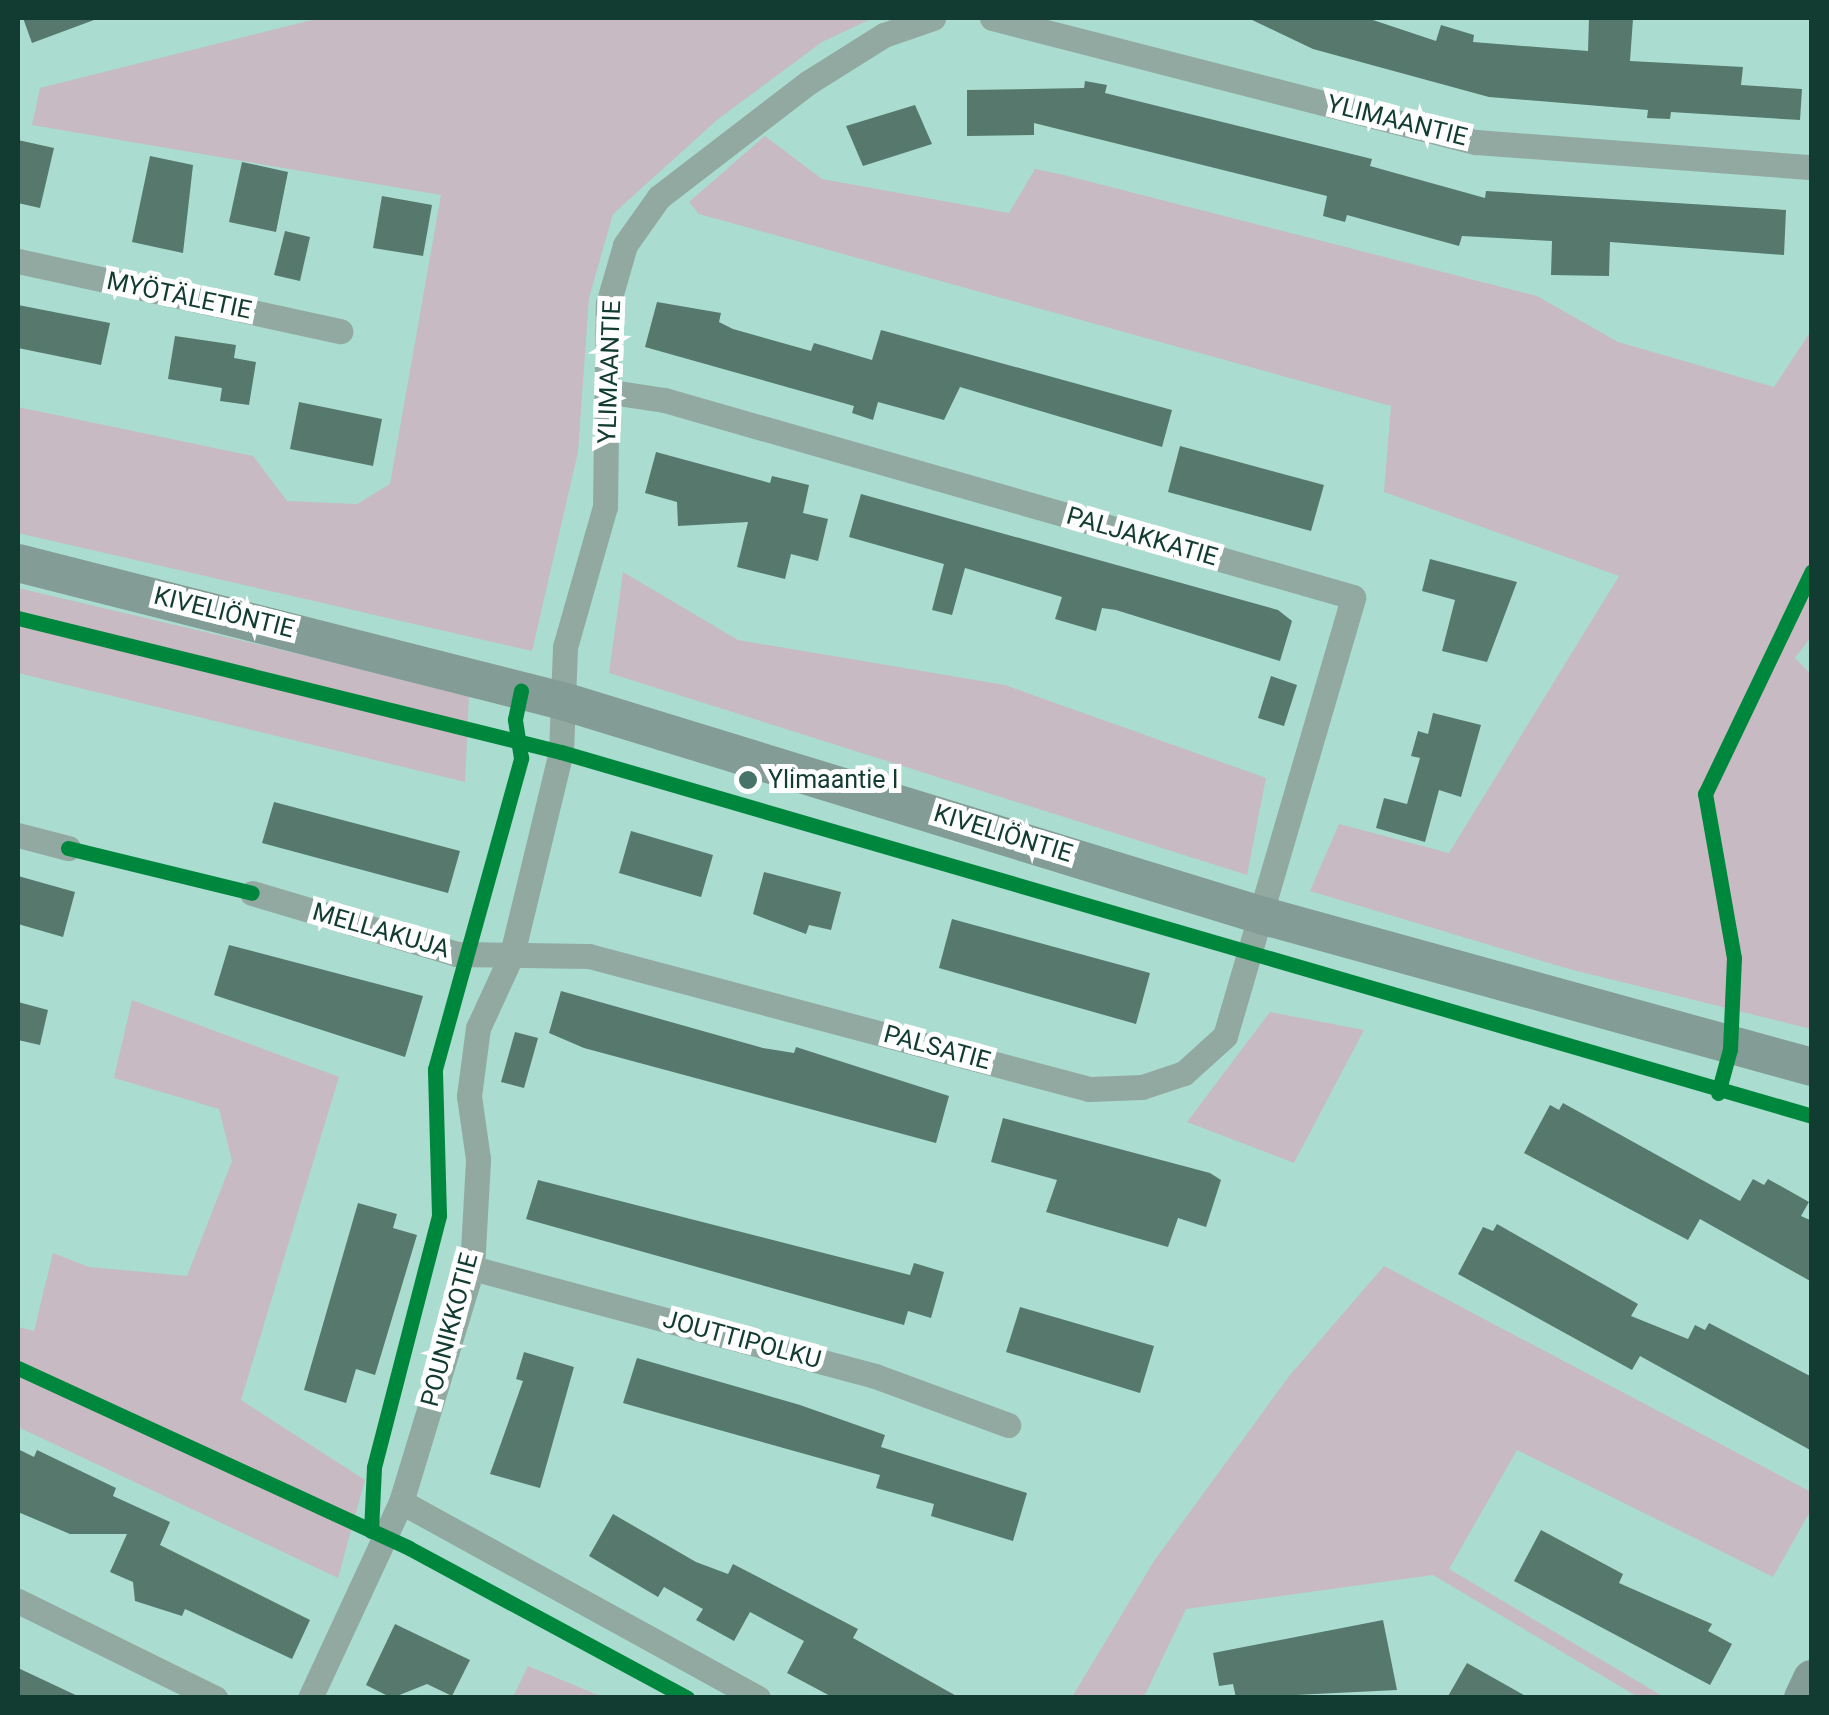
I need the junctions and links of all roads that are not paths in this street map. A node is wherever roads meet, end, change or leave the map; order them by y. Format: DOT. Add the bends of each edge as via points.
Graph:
graph roads {
  1 [pos="933,18"];
  2 [pos="992,18"];
  3 [pos="1812,167"];
  4 [pos="18,261"];
  5 [pos="340,330"];
  6 [pos="611,392"];
  7 [pos="18,563"];
  8 [pos="566,702"];
  9 [pos="18,835"];
  10 [pos="68,848"];
  11 [pos="252,894"];
  12 [pos="1264,916"];
  13 [pos="512,954"];
  14 [pos="1812,1067"];
  15 [pos="472,1268"];
  16 [pos="1008,1425"];
  17 [pos="400,1502"];
  18 [pos="18,1601"];
  19 [pos="1812,1679"];
  20 [pos="215,1698"];
  21 [pos="310,1698"];
  22 [pos="758,1698"];
  23 [pos="1803,1698"];
  1 -- 6 [label="street, YLIMAANTIE" via="884,35 809,82 659,196 626,246 608,304"];
  2 -- 3 [label="street, YLIMAANTIE" via="1476,142"];
  4 -- 5 [label="street, MYÖTÄLETIE"];
  6 -- 8 [label="street, YLIMAANTIE" via="605,507 564,647"];
  6 -- 12 [label="street, PALJAKKATIE" via="664,400 1353,597"];
  7 -- 8 [label="street, KIVELIÖNTIE"];
  8 -- 12 [label="street, KIVELIÖNTIE"];
  8 -- 13 [label="street, POUNIKKOTIE"];
  9 -- 10 [label="street"];
  11 -- 13 [label="street, MELLAKUJA" via="456,954"];
  12 -- 13 [label="street, PALSATIE" via="1225,1036 1184,1074 1142,1087 1089,1089 589,956"];
  12 -- 14 [label="street, KIVELIÖNTIE"];
  13 -- 15 [label="street, POUNIKKOTIE" via="478,1028 469,1096 478,1158"];
  15 -- 16 [label="street, JOUTTIPOLKU" via="875,1376"];
  15 -- 17 [label="street, POUNIKKOTIE"];
  17 -- 21 [label="street, POUNIKKOTIE"];
  17 -- 22 [label="street"];
  18 -- 20 [label="street"];
  19 -- 23 [label="street"];
}
